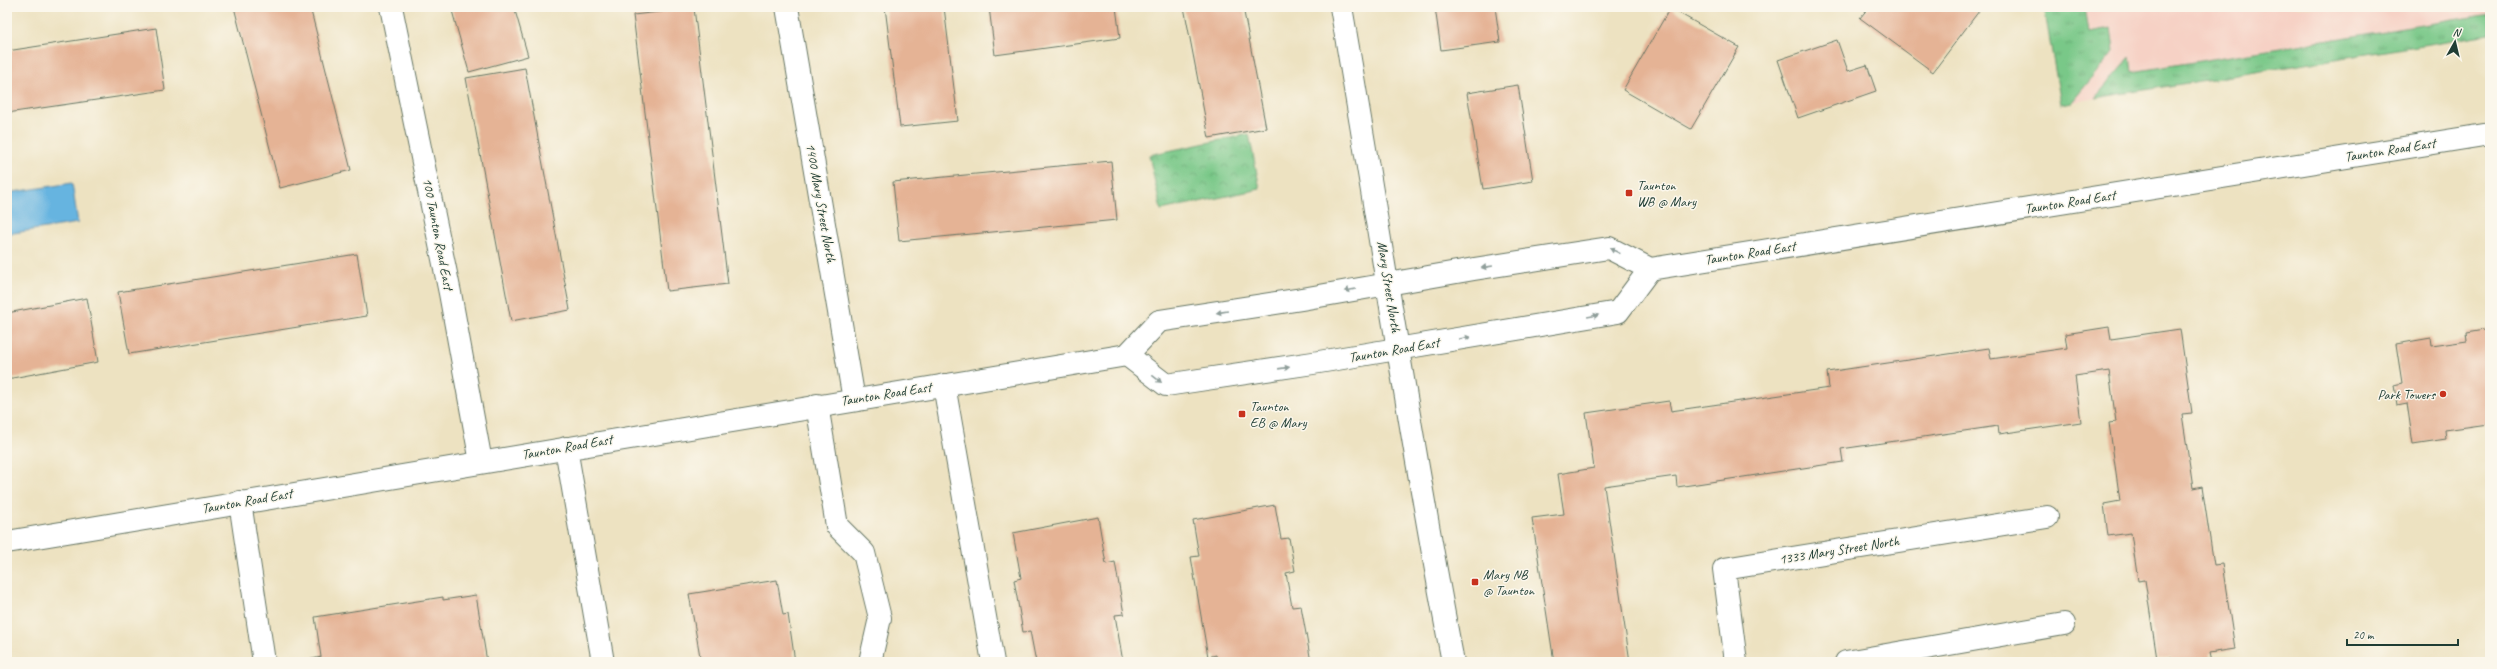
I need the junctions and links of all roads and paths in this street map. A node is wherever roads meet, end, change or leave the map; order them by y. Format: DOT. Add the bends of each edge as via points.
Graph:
graph roads {
  1 [pos="391,7"];
  2 [pos="787,7"];
  3 [pos="1341,7"];
  4 [pos="2490,134"];
  5 [pos="1650,269"];
  6 [pos="1388,283"];
  7 [pos="1399,349"];
  8 [pos="1127,355"];
  9 [pos="944,385"];
  10 [pos="854,400"];
  11 [pos="817,405"];
  12 [pos="566,448"];
  13 [pos="481,462"];
  14 [pos="240,502"];
  15 [pos="2047,517"];
  16 [pos="7,542"];
  17 [pos="2064,624"];
  18 [pos="264,662"];
  19 [pos="603,662"];
  20 [pos="870,662"];
  21 [pos="993,662"];
  22 [pos="1452,662"];
  23 [pos="1736,662"];
  24 [pos="1846,662"];
  1 -- 13 [label="main road, 100 Taunton Road East" via="450,293"];
  2 -- 10 [label="main road, 1400 Mary Street North"];
  3 -- 6 [label="main road, Mary Street North"];
  4 -- 5 [label="main road, Taunton Road East"];
  5 -- 6 [label="main road, one-way" via="1609,248"];
  7 -- 5 [label="main road, Taunton Road East, one-way" via="1618,312"];
  6 -- 7 [label="main road, Mary Street North"];
  6 -- 8 [label="main road, one-way" via="1159,321"];
  8 -- 7 [label="main road, Taunton Road East, one-way" via="1166,385"];
  7 -- 22 [label="main road, Mary Street North"];
  8 -- 9 [label="main road, Taunton Road East"];
  9 -- 10 [label="main road, Taunton Road East"];
  9 -- 21 [label="main road"];
  10 -- 11 [label="main road, Taunton Road East"];
  11 -- 12 [label="main road, Taunton Road East"];
  11 -- 20 [label="main road" via="837,526 864,553 880,618"];
  12 -- 13 [label="main road, Taunton Road East"];
  12 -- 19 [label="main road"];
  13 -- 14 [label="main road, Taunton Road East"];
  14 -- 16 [label="main road, Taunton Road East"];
  14 -- 18 [label="main road"];
  15 -- 23 [label="main road, 1333 Mary Street North" via="1724,568"];
  17 -- 24 [label="main road"];
}
